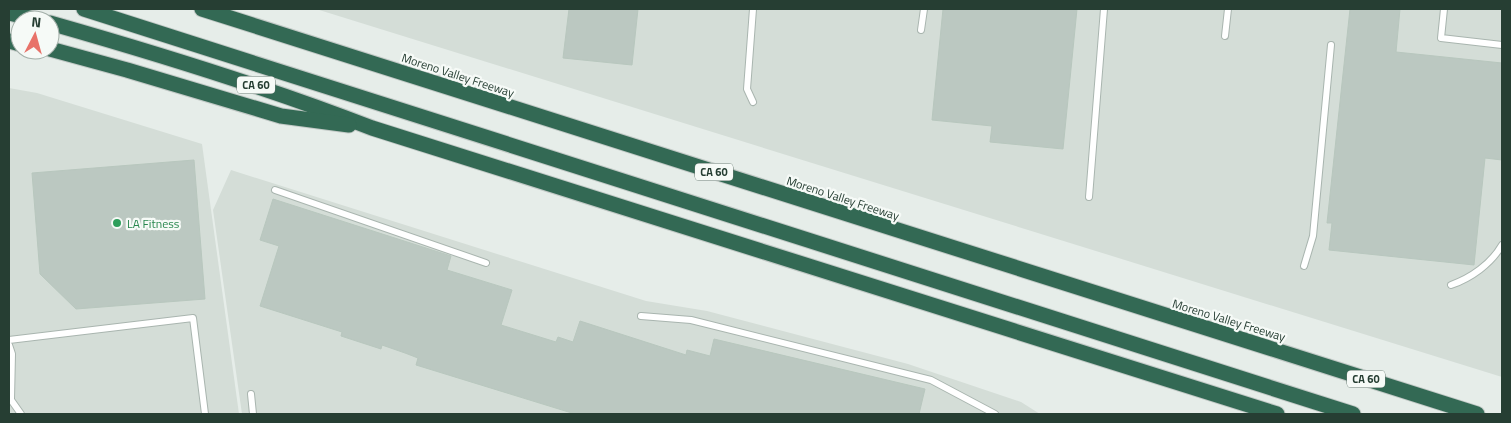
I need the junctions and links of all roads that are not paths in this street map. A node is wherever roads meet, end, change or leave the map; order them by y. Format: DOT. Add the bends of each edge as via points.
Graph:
graph roads {
  1 [pos="84,9"];
  2 [pos="202,9"];
  3 [pos="753,9"];
  4 [pos="924,9"];
  5 [pos="1104,9"];
  6 [pos="1228,9"];
  7 [pos="1444,9"];
  8 [pos="60,26"];
  9 [pos="921,30"];
  10 [pos="1225,36"];
  11 [pos="1330,45"];
  12 [pos="1502,45"];
  13 [pos="60,52"];
  14 [pos="754,102"];
  15 [pos="372,128"];
  16 [pos="275,190"];
  17 [pos="1089,197"];
  18 [pos="1502,245"];
  19 [pos="486,263"];
  20 [pos="1304,266"];
  21 [pos="1451,285"];
  22 [pos="641,316"];
  23 [pos="9,340"];
  24 [pos="9,345"];
  25 [pos="251,394"];
  26 [pos="10,397"];
  27 [pos="22,414"];
  28 [pos="205,414"];
  29 [pos="253,414"];
  30 [pos="994,414"];
  31 [pos="1277,414"];
  32 [pos="1353,414"];
  33 [pos="1476,414"];
  1 -- 32 [label="highway"];
  2 -- 33 [label="highway, Moreno Valley Freeway / CA 60"];
  3 -- 14 [label="lane" via="746,89"];
  4 -- 9 [label="lane"];
  5 -- 17 [label="lane"];
  6 -- 10 [label="lane"];
  7 -- 12 [label="lane" via="1441,38"];
  8 -- 15 [label="highway, CA 60" via="287,95"];
  11 -- 20 [label="lane" via="1313,236"];
  13 -- 15 [label="highway" via="281,116"];
  15 -- 31 [label="highway, CA 60"];
  16 -- 19 [label="lane"];
  18 -- 21 [label="lane" via="1483,267 1465,280"];
  22 -- 30 [label="lane" via="691,320 932,380"];
  23 -- 28 [label="lane" via="193,318"];
  24 -- 26 [label="lane" via="12,354"];
  25 -- 29 [label="lane"];
  26 -- 27 [label="lane"];
}
